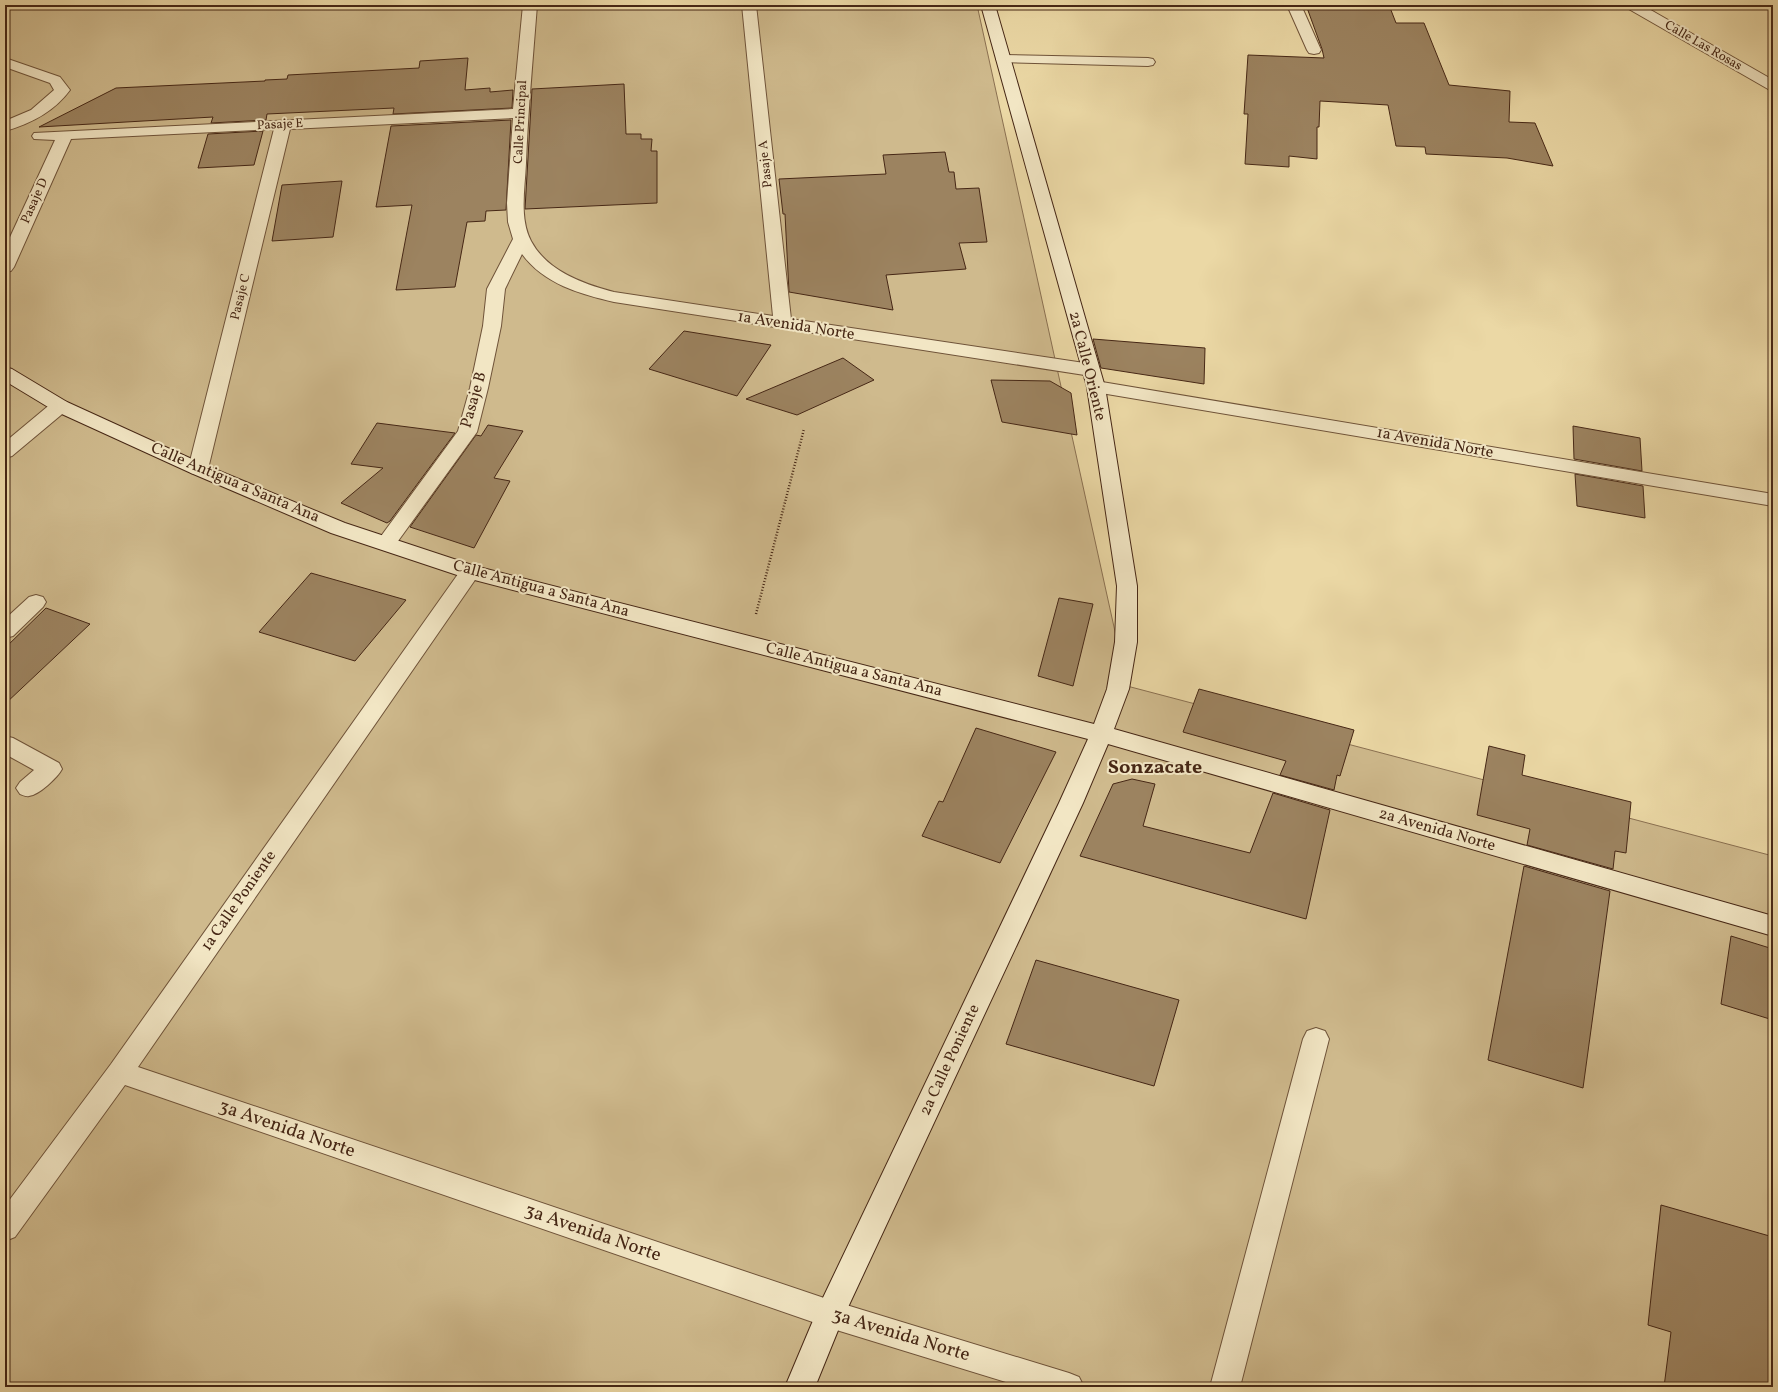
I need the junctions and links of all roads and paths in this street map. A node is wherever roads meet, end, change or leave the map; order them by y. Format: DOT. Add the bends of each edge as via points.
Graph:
graph roads {
  1 [pos="530,5"];
  2 [pos="750,5"];
  3 [pos="988,5"];
  4 [pos="1294,5"];
  5 [pos="1632,5"];
  6 [pos="1314,50"];
  7 [pos="1003,58"];
  8 [pos="5,62"];
  9 [pos="1148,62"];
  10 [pos="1773,86"];
  11 [pos="520,113"];
  12 [pos="11,125"];
  13 [pos="283,125"];
  14 [pos="40,136"];
  15 [pos="65,136"];
  16 [pos="522,239"];
  17 [pos="5,267"];
  18 [pos="783,324"];
  19 [pos="5,373"];
  20 [pos="1093,378"];
  21 [pos="60,406"];
  22 [pos="804,429"];
  23 [pos="5,452"];
  24 [pos="198,468"];
  25 [pos="1773,500"];
  26 [pos="386,543"];
  27 [pos="470,572"];
  28 [pos="36,602"];
  29 [pos="5,631"];
  30 [pos="748,643"];
  31 [pos="1101,734"];
  32 [pos="5,744"];
  33 [pos="28,788"];
  34 [pos="1773,926"];
  35 [pos="1316,1039"];
  36 [pos="120,1072"];
  37 [pos="5,1228"];
  38 [pos="830,1314"];
  39 [pos="800,1387"];
  40 [pos="1069,1387"];
  41 [pos="1225,1387"];
  1 -- 11 [label="street, Calle Principal"];
  2 -- 18 [label="street, Pasaje A"];
  3 -- 7 [label="street, 2a Calle Oriente"];
  4 -- 6 [label="street"];
  5 -- 10 [label="street, Calle Las Rosas"];
  7 -- 9 [label="street"];
  7 -- 20 [label="street, 2a Calle Oriente"];
  8 -- 12 [label="street" via="55,80 62,90 48,105"];
  11 -- 13 [label="street, Pasaje E"];
  11 -- 16 [label="street, Calle Principal" via="516,216"];
  13 -- 15 [label="street, Pasaje E"];
  13 -- 24 [label="street, Pasaje C"];
  14 -- 15 [label="street, Pasaje E"];
  15 -- 17 [label="street, Pasaje D"];
  16 -- 18 [label="street, 1a Avenida Norte" via="533,256 554,276 581,289 614,297"];
  16 -- 26 [label="street, Pasaje B" via="496,289 480,388 467,432"];
  18 -- 20 [label="street, 1a Avenida Norte"];
  19 -- 21 [label="street, Calle Antigua a Santa Ana"];
  20 -- 25 [label="street, 1a Avenida Norte"];
  20 -- 31 [label="street, 2a Calle Oriente" via="1127,586 1126,642 1118,689"];
  21 -- 23 [label="street"];
  21 -- 24 [label="street, Calle Antigua a Santa Ana"];
  22 -- 30 [label="path"];
  24 -- 26 [label="street, Calle Antigua a Santa Ana" via="338,528"];
  26 -- 27 [label="street, Calle Antigua a Santa Ana"];
  27 -- 30 [label="street, Calle Antigua a Santa Ana"];
  27 -- 36 [label="street, 1a Calle Poniente"];
  28 -- 29 [label="street"];
  30 -- 31 [label="street, Calle Antigua a Santa Ana"];
  31 -- 34 [label="street, 2a Avenida Norte"];
  31 -- 38 [label="street, 2a Calle Poniente"];
  32 -- 33 [label="street" via="51,769"];
  35 -- 41 [label="street"];
  36 -- 37 [label="street, 1a Calle Poniente"];
  36 -- 38 [label="street, 3a Avenida Norte"];
  38 -- 39 [label="street, 2a Calle Poniente"];
  38 -- 40 [label="street, 3a Avenida Norte"];
}
